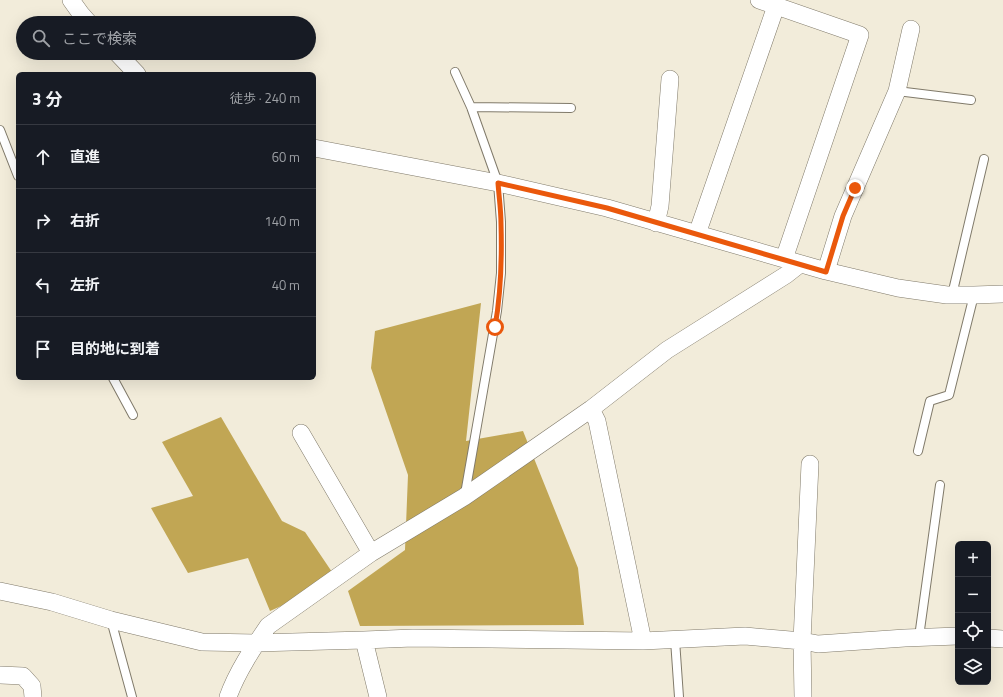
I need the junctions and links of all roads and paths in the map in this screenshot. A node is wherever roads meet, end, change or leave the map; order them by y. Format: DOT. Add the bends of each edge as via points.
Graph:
graph roads {
  1 [pos="70,0"];
  2 [pos="759,0"];
  3 [pos="776,6"];
  4 [pos="83,16"];
  5 [pos="911,29"];
  6 [pos="124,60"];
  7 [pos="135,72"];
  8 [pos="455,72"];
  9 [pos="670,80"];
  10 [pos="897,91"];
  11 [pos="971,100"];
  12 [pos="471,107"];
  13 [pos="571,108"];
  14 [pos="0,130"];
  15 [pos="316,148"];
  16 [pos="984,159"];
  17 [pos="16,171"];
  18 [pos="498,183"];
  19 [pos="656,223"];
  20 [pos="697,234"];
  21 [pos="784,259"];
  22 [pos="800,264"];
  23 [pos="826,272"];
  24 [pos="1003,294"];
  25 [pos="952,295"];
  26 [pos="974,296"];
  27 [pos="114,380"];
  28 [pos="591,409"];
  29 [pos="133,415"];
  30 [pos="301,433"];
  31 [pos="918,451"];
  32 [pos="810,464"];
  33 [pos="940,485"];
  34 [pos="464,497"];
  35 [pos="371,553"];
  36 [pos="0,591"];
  37 [pos="111,620"];
  38 [pos="955,636"];
  39 [pos="919,637"];
  40 [pos="991,638"];
  41 [pos="1003,639"];
  42 [pos="364,640"];
  43 [pos="675,640"];
  44 [pos="643,641"];
  45 [pos="802,641"];
  46 [pos="256,642"];
  47 [pos="0,675"];
  48 [pos="33,697"];
  49 [pos="132,697"];
  50 [pos="228,697"];
  51 [pos="378,697"];
  52 [pos="679,697"];
  53 [pos="803,697"];
  1 -- 4 [label="street"];
  2 -- 3 [label="street"];
  3 -- 20 [label="street"];
  3 -- 21 [label="street" via="860,35"];
  5 -- 10 [label="street"];
  6 -- 7 [label="street"];
  8 -- 12 [label="lane"];
  9 -- 19 [label="street" via="660,206"];
  10 -- 11 [label="lane"];
  10 -- 23 [label="street" via="843,216"];
  12 -- 13 [label="lane"];
  12 -- 18 [label="lane"];
  14 -- 17 [label="lane"];
  15 -- 18 [label="street"];
  16 -- 25 [label="lane"];
  18 -- 19 [label="street" via="607,208"];
  18 -- 34 [label="lane" via="501,273 497,311"];
  19 -- 20 [label="street"];
  20 -- 21 [label="street"];
  21 -- 22 [label="street"];
  22 -- 23 [label="street"];
  22 -- 28 [label="street" via="667,350"];
  23 -- 25 [label="street" via="898,288"];
  24 -- 26 [label="street"];
  25 -- 26 [label="street"];
  26 -- 31 [label="lane" via="949,395 930,401"];
  27 -- 29 [label="lane"];
  28 -- 34 [label="street"];
  28 -- 44 [label="street" via="597,421"];
  30 -- 35 [label="street"];
  32 -- 45 [label="street"];
  33 -- 39 [label="lane"];
  34 -- 35 [label="street"];
  35 -- 46 [label="street" via="268,626"];
  36 -- 37 [label="street" via="52,602"];
  37 -- 46 [label="street" via="202,642"];
  37 -- 49 [label="lane"];
  38 -- 39 [label="street"];
  39 -- 45 [label="street" via="818,644"];
  40 -- 41 [label="street"];
  42 -- 44 [label="street" via="413,638"];
  42 -- 46 [label="street"];
  42 -- 51 [label="street"];
  43 -- 44 [label="street"];
  43 -- 45 [label="street" via="745,636"];
  43 -- 52 [label="lane"];
  45 -- 53 [label="street"];
  46 -- 50 [label="street"];
  47 -- 48 [label="street" via="23,676 32,686"];
}
